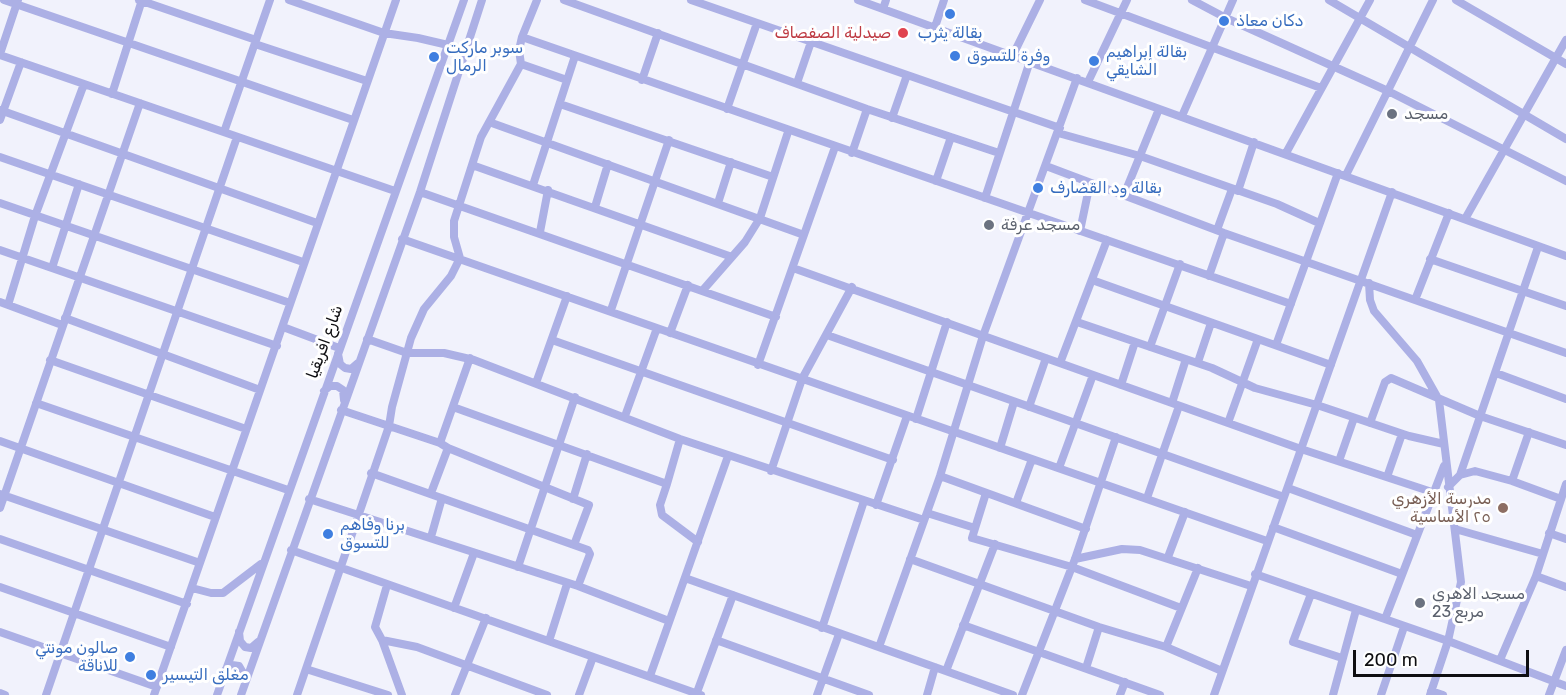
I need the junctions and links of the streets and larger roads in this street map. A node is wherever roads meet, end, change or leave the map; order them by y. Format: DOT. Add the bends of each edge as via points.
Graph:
graph roads {
  1 [pos="4,0"];
  2 [pos="141,0"];
  3 [pos="270,0"];
  4 [pos="396,0"];
  5 [pos="464,0"];
  6 [pos="482,0"];
  7 [pos="537,0"];
  8 [pos="564,0"];
  9 [pos="691,0"];
  10 [pos="858,0"];
  11 [pos="944,0"];
  12 [pos="1040,0"];
  13 [pos="1085,0"];
  14 [pos="1126,0"];
  15 [pos="1192,0"];
  16 [pos="1233,0"];
  17 [pos="1329,0"];
  18 [pos="1370,0"];
  19 [pos="1433,0"];
  20 [pos="1456,0"];
  21 [pos="294,1"];
  22 [pos="17,2"];
  23 [pos="885,5"];
  24 [pos="1120,13"];
  25 [pos="1226,18"];
  26 [pos="1359,19"];
  27 [pos="757,23"];
  28 [pos="935,27"];
  29 [pos="384,33"];
  30 [pos="658,33"];
  31 [pos="522,37"];
  32 [pos="1566,40"];
  33 [pos="255,42"];
  34 [pos="811,42"];
  35 [pos="128,44"];
  36 [pos="448,45"];
  37 [pos="1214,46"];
  38 [pos="1409,48"];
  39 [pos="1014,54"];
  40 [pos="0,55"];
  41 [pos="575,56"];
  42 [pos="1556,58"];
  43 [pos="1030,61"];
  44 [pos="21,62"];
  45 [pos="743,63"];
  46 [pos="521,64"];
  47 [pos="1566,64"];
  48 [pos="1333,67"];
  49 [pos="907,75"];
  50 [pos="1077,78"];
  51 [pos="567,80"];
  52 [pos="642,80"];
  53 [pos="368,81"];
  54 [pos="1088,82"];
  55 [pos="241,83"];
  56 [pos="796,83"];
  57 [pos="84,84"];
  58 [pos="1322,87"];
  59 [pos="1388,91"];
  60 [pos="112,94"];
  61 [pos="140,103"];
  62 [pos="561,104"];
  63 [pos="727,109"];
  64 [pos="867,109"];
  65 [pos="1159,109"];
  66 [pos="1012,111"];
  67 [pos="1,114"];
  68 [pos="1525,115"];
  69 [pos="1182,116"];
  70 [pos="892,118"];
  71 [pos="353,120"];
  72 [pos="489,122"];
  73 [pos="1059,131"];
  74 [pos="224,132"];
  75 [pos="789,132"];
  76 [pos="67,135"];
  77 [pos="237,137"];
  78 [pos="951,137"];
  79 [pos="1566,139"];
  80 [pos="669,140"];
  81 [pos="1254,142"];
  82 [pos="548,143"];
  83 [pos="834,147"];
  84 [pos="1504,148"];
  85 [pos="852,153"];
  86 [pos="999,153"];
  87 [pos="1286,153"];
  88 [pos="124,155"];
  89 [pos="1140,156"];
  90 [pos="0,157"];
  91 [pos="731,162"];
  92 [pos="609,164"];
  93 [pos="472,165"];
  94 [pos="1046,166"];
  95 [pos="335,171"];
  96 [pos="1342,174"];
  97 [pos="51,175"];
  98 [pos="773,177"];
  99 [pos="656,181"];
  100 [pos="936,181"];
  101 [pos="1566,181"];
  102 [pos="1090,183"];
  103 [pos="79,184"];
  104 [pos="533,185"];
  105 [pos="219,188"];
  106 [pos="548,190"];
  107 [pos="1235,190"];
  108 [pos="395,191"];
  109 [pos="420,192"];
  110 [pos="1392,192"];
  111 [pos="110,195"];
  112 [pos="1124,195"];
  113 [pos="985,198"];
  114 [pos="718,202"];
  115 [pos="0,203"];
  116 [pos="460,204"];
  117 [pos="595,207"];
  118 [pos="1449,213"];
  119 [pos="1029,214"];
  120 [pos="35,216"];
  121 [pos="760,218"];
  122 [pos="1465,219"];
  123 [pos="317,223"];
  124 [pos="1319,223"];
  125 [pos="641,224"];
  126 [pos="67,227"];
  127 [pos="205,228"];
  128 [pos="1080,231"];
  129 [pos="1220,231"];
  130 [pos="540,232"];
  131 [pos="804,235"];
  132 [pos="95,237"];
  133 [pos="402,239"];
  134 [pos="1107,240"];
  135 [pos="1538,247"];
  136 [pos="0,250"];
  137 [pos="1566,256"];
  138 [pos="732,257"];
  139 [pos="460,258"];
  140 [pos="24,259"];
  141 [pos="1430,259"];
  142 [pos="1306,261"];
  143 [pos="303,262"];
  144 [pos="627,262"];
  145 [pos="1180,264"];
  146 [pos="52,268"];
  147 [pos="793,268"];
  148 [pos="191,269"];
  149 [pos="1209,276"];
  150 [pos="81,277"];
  151 [pos="1092,280"];
  152 [pos="1365,282"];
  153 [pos="688,285"];
  154 [pos="852,287"];
  155 [pos="703,290"];
  156 [pos="1523,291"];
  157 [pos="567,296"];
  158 [pos="1415,300"];
  159 [pos="290,303"];
  160 [pos="4,304"];
  161 [pos="1291,304"];
  162 [pos="1566,306"];
  163 [pos="1165,307"];
  164 [pos="611,310"];
  165 [pos="177,311"];
  166 [pos="776,317"];
  167 [pos="64,321"];
  168 [pos="947,322"];
  169 [pos="1077,322"];
  170 [pos="1211,322"];
  171 [pos="283,327"];
  172 [pos="657,328"];
  173 [pos="670,333"];
  174 [pos="1510,334"];
  175 [pos="827,335"];
  176 [pos="983,336"];
  177 [pos="367,339"];
  178 [pos="1258,339"];
  179 [pos="552,340"];
  180 [pos="1135,342"];
  181 [pos="1276,345"];
  182 [pos="277,346"];
  183 [pos="1150,346"];
  184 [pos="339,350"];
  185 [pos="162,353"];
  186 [pos="407,353"];
  187 [pos="1566,353"];
  188 [pos="470,358"];
  189 [pos="1046,358"];
  190 [pos="359,359"];
  191 [pos="1186,359"];
  192 [pos="50,360"];
  193 [pos="1198,362"];
  194 [pos="1060,363"];
  195 [pos="758,365"];
  196 [pos="1331,365"];
  197 [pos="642,373"];
  198 [pos="931,373"];
  199 [pos="1496,373"];
  200 [pos="1093,375"];
  201 [pos="802,379"];
  202 [pos="536,383"];
  203 [pos="1242,384"];
  204 [pos="1121,385"];
  205 [pos="966,386"];
  206 [pos="260,390"];
  207 [pos="323,393"];
  208 [pos="148,394"];
  209 [pos="575,397"];
  210 [pos="1566,399"];
  211 [pos="1439,400"];
  212 [pos="1014,402"];
  213 [pos="36,403"];
  214 [pos="1176,404"];
  215 [pos="1317,405"];
  216 [pos="343,406"];
  217 [pos="453,407"];
  218 [pos="1029,407"];
  219 [pos="625,416"];
  220 [pos="907,416"];
  221 [pos="1480,416"];
  222 [pos="1354,418"];
  223 [pos="916,419"];
  224 [pos="786,423"];
  225 [pos="1076,423"];
  226 [pos="1228,423"];
  227 [pos="1370,423"];
  228 [pos="389,426"];
  229 [pos="246,429"];
  230 [pos="952,432"];
  231 [pos="1528,432"];
  232 [pos="1401,434"];
  233 [pos="1116,437"];
  234 [pos="134,438"];
  235 [pos="680,439"];
  236 [pos="0,441"];
  237 [pos="1444,444"];
  238 [pos="444,445"];
  239 [pos="558,445"];
  240 [pos="1566,445"];
  241 [pos="20,448"];
  242 [pos="1000,448"];
  243 [pos="1301,449"];
  244 [pos="1163,453"];
  245 [pos="587,454"];
  246 [pos="728,456"];
  247 [pos="1032,459"];
  248 [pos="893,460"];
  249 [pos="1339,461"];
  250 [pos="1445,464"];
  251 [pos="1059,468"];
  252 [pos="771,471"];
  253 [pos="232,472"];
  254 [pos="371,473"];
  255 [pos="1460,475"];
  256 [pos="940,476"];
  257 [pos="1387,477"];
  258 [pos="1512,480"];
  259 [pos="1101,483"];
  260 [pos="118,484"];
  261 [pos="668,484"];
  262 [pos="1448,487"];
  263 [pos="546,489"];
  264 [pos="288,490"];
  265 [pos="1564,491"];
  266 [pos="1432,492"];
  267 [pos="431,493"];
  268 [pos="986,493"];
  269 [pos="1286,493"];
  270 [pos="2,495"];
  271 [pos="442,498"];
  272 [pos="1147,498"];
  273 [pos="309,499"];
  274 [pos="573,499"];
  275 [pos="864,501"];
  276 [pos="1016,503"];
  277 [pos="876,505"];
  278 [pos="0,508"];
  279 [pos="1185,512"];
  280 [pos="215,517"];
  281 [pos="359,517"];
  282 [pos="925,517"];
  283 [pos="1273,527"];
  284 [pos="975,528"];
  285 [pos="102,529"];
  286 [pos="532,529"];
  287 [pos="1086,529"];
  288 [pos="1455,529"];
  289 [pos="1549,533"];
  290 [pos="1417,535"];
  291 [pos="431,537"];
  292 [pos="0,539"];
  293 [pos="1566,539"];
  294 [pos="1267,541"];
  295 [pos="698,542"];
  296 [pos="995,544"];
  297 [pos="574,545"];
  298 [pos="291,550"];
  299 [pos="474,553"];
  300 [pos="1543,554"];
  301 [pos="1168,557"];
  302 [pos="910,559"];
  303 [pos="200,563"];
  304 [pos="1073,563"];
  305 [pos="262,564"];
  306 [pos="518,567"];
  307 [pos="340,568"];
  308 [pos="1198,568"];
  309 [pos="89,570"];
  310 [pos="1255,574"];
  311 [pos="1402,574"];
  312 [pos="1536,576"];
  313 [pos="685,578"];
  314 [pos="979,583"];
  315 [pos="567,584"];
  316 [pos="387,585"];
  317 [pos="578,586"];
  318 [pos="1251,586"];
  319 [pos="0,587"];
  320 [pos="1566,587"];
  321 [pos="192,588"];
  322 [pos="1311,594"];
  323 [pos="733,595"];
  324 [pos="187,604"];
  325 [pos="454,608"];
  326 [pos="1181,608"];
  327 [pos="1056,610"];
  328 [pos="1356,610"];
  329 [pos="75,613"];
  330 [pos="486,618"];
  331 [pos="1385,619"];
  332 [pos="669,621"];
  333 [pos="963,626"];
  334 [pos="1099,627"];
  335 [pos="1404,627"];
  336 [pos="822,628"];
  337 [pos="0,632"];
  338 [pos="239,632"];
  339 [pos="839,634"];
  340 [pos="260,639"];
  341 [pos="382,640"];
  342 [pos="716,640"];
  343 [pos="549,641"];
  344 [pos="1448,641"];
  345 [pos="171,647"];
  346 [pos="879,647"];
  347 [pos="1166,647"];
  348 [pos="1566,650"];
  349 [pos="1039,651"];
  350 [pos="61,652"];
  351 [pos="593,657"];
  352 [pos="1342,658"];
  353 [pos="1500,660"];
  354 [pos="466,664"];
  355 [pos="935,667"];
  356 [pos="1086,668"];
  357 [pos="226,669"];
  358 [pos="306,669"];
  359 [pos="946,671"];
  360 [pos="1222,671"];
  361 [pos="650,676"];
  362 [pos="823,678"];
  363 [pos="246,679"];
  364 [pos="1556,681"];
  365 [pos="1125,682"];
  366 [pos="985,685"];
  367 [pos="1566,686"];
  368 [pos="156,691"];
  369 [pos="0,693"];
  370 [pos="1431,693"];
  371 [pos="698,694"];
  372 [pos="5,695"];
  373 [pos="46,695"];
  374 [pos="217,695"];
  375 [pos="241,695"];
  376 [pos="297,695"];
  377 [pos="388,695"];
  378 [pos="402,695"];
  379 [pos="455,695"];
  380 [pos="547,695"];
  381 [pos="579,695"];
  382 [pos="817,695"];
  383 [pos="869,695"];
  384 [pos="927,695"];
  385 [pos="981,695"];
  386 [pos="1013,695"];
  387 [pos="1022,695"];
  388 [pos="1120,695"];
  389 [pos="1160,695"];
  390 [pos="1214,695"];
  391 [pos="1333,695"];
  392 [pos="1381,695"];
  393 [pos="1443,695"];
  394 [pos="1549,695"];
  1 -- 22 [label="street"];
  2 -- 33 [label="street"];
  2 -- 35 [label="street"];
  3 -- 33 [label="street"];
  4 -- 29 [label="street"];
  5 -- 36 [label="street, شارع افريقيا"];
  6 -- 109 [label="street"];
  7 -- 31 [label="street"];
  8 -- 30 [label="street"];
  9 -- 27 [label="street"];
  10 -- 23 [label="street"];
  11 -- 28 [label="street"];
  12 -- 39 [label="street"];
  13 -- 24 [label="street"];
  14 -- 24 [label="street"];
  15 -- 25 [label="street"];
  16 -- 25 [label="street"];
  17 -- 26 [label="street"];
  18 -- 26 [label="street"];
  19 -- 38 [label="street"];
  20 -- 42 [label="street"];
  21 -- 29 [label="street"];
  22 -- 35 [label="street"];
  22 -- 40 [label="street"];
  23 -- 28 [label="street"];
  24 -- 37 [label="street"];
  24 -- 54 [label="street"];
  25 -- 37 [label="street"];
  25 -- 48 [label="street"];
  26 -- 38 [label="street"];
  26 -- 48 [label="street"];
  27 -- 34 [label="street"];
  27 -- 45 [label="street"];
  28 -- 39 [label="street"];
  29 -- 36 [label="street"];
  29 -- 53 [label="street"];
  30 -- 45 [label="street"];
  30 -- 52 [label="street"];
  31 -- 41 [label="street"];
  31 -- 46 [label="street"];
  32 -- 42 [label="street"];
  33 -- 53 [label="street"];
  33 -- 55 [label="street"];
  34 -- 49 [label="street"];
  34 -- 56 [label="street"];
  35 -- 55 [label="street"];
  35 -- 60 [label="street"];
  36 -- 108 [label="street, شارع افريقيا"];
  37 -- 58 [label="street"];
  37 -- 69 [label="street"];
  38 -- 59 [label="street"];
  38 -- 68 [label="street"];
  39 -- 43 [label="street"];
  40 -- 44 [label="street"];
  41 -- 51 [label="street"];
  41 -- 52 [label="street"];
  42 -- 47 [label="street"];
  42 -- 68 [label="street"];
  43 -- 50 [label="street"];
  43 -- 66 [label="street"];
  44 -- 57 [label="street"];
  44 -- 67 [label="street"];
  45 -- 56 [label="street"];
  45 -- 63 [label="street"];
  46 -- 51 [label="street"];
  46 -- 72 [label="street"];
  48 -- 58 [label="street"];
  48 -- 59 [label="street"];
  49 -- 66 [label="street"];
  49 -- 70 [label="street"];
  50 -- 54 [label="street"];
  50 -- 73 [label="street"];
  51 -- 62 [label="street"];
  52 -- 63 [label="street"];
  53 -- 71 [label="street"];
  54 -- 65 [label="street"];
  55 -- 71 [label="street"];
  55 -- 74 [label="street"];
  56 -- 64 [label="street"];
  57 -- 60 [label="street"];
  57 -- 76 [label="street"];
  58 -- 87 [label="street"];
  59 -- 84 [label="street"];
  59 -- 96 [label="street"];
  60 -- 61 [label="street"];
  61 -- 74 [label="street"];
  61 -- 88 [label="street"];
  62 -- 80 [label="street"];
  62 -- 82 [label="street"];
  63 -- 75 [label="street"];
  64 -- 70 [label="street"];
  64 -- 85 [label="street"];
  65 -- 69 [label="street"];
  65 -- 89 [label="street"];
  66 -- 73 [label="street"];
  66 -- 86 [label="street"];
  67 -- 76 [label="street"];
  68 -- 79 [label="street"];
  68 -- 84 [label="street"];
  69 -- 81 [label="street"];
  70 -- 78 [label="street"];
  71 -- 95 [label="street"];
  72 -- 82 [label="street"];
  72 -- 93 [label="street"];
  73 -- 89 [label="street"];
  73 -- 94 [label="street"];
  74 -- 77 [label="street"];
  75 -- 83 [label="street"];
  75 -- 98 [label="street"];
  76 -- 88 [label="street"];
  76 -- 97 [label="street"];
  77 -- 95 [label="street"];
  77 -- 105 [label="street"];
  78 -- 86 [label="street"];
  78 -- 100 [label="street"];
  80 -- 91 [label="street"];
  80 -- 99 [label="street"];
  81 -- 87 [label="street"];
  81 -- 107 [label="street"];
  82 -- 92 [label="street"];
  82 -- 104 [label="street"];
  83 -- 85 [label="street"];
  83 -- 131 [label="street"];
  84 -- 101 [label="street"];
  84 -- 122 [label="street"];
  85 -- 100 [label="street"];
  86 -- 113 [label="street"];
  87 -- 96 [label="street"];
  88 -- 105 [label="street"];
  88 -- 111 [label="street"];
  89 -- 107 [label="street"];
  89 -- 112 [label="street"];
  90 -- 97 [label="street"];
  91 -- 98 [label="street"];
  91 -- 114 [label="street"];
  92 -- 99 [label="street"];
  92 -- 117 [label="street"];
  93 -- 104 [label="street"];
  93 -- 116 [label="street"];
  94 -- 102 [label="street"];
  94 -- 119 [label="street"];
  95 -- 108 [label="street"];
  95 -- 123 [label="street"];
  96 -- 110 [label="street"];
  96 -- 124 [label="street"];
  97 -- 103 [label="street"];
  97 -- 120 [label="street"];
  98 -- 121 [label="street"];
  99 -- 114 [label="street"];
  99 -- 125 [label="street"];
  100 -- 113 [label="street"];
  102 -- 112 [label="street"];
  102 -- 128 [label="street"];
  103 -- 111 [label="street"];
  103 -- 126 [label="street"];
  104 -- 106 [label="street"];
  105 -- 123 [label="street"];
  105 -- 127 [label="street"];
  106 -- 117 [label="street"];
  106 -- 130 [label="street"];
  107 -- 124 [label="street"];
  107 -- 129 [label="street"];
  108 -- 184 [label="street, شارع افريقيا"];
  109 -- 116 [label="street"];
  109 -- 133 [label="street"];
  110 -- 118 [label="street"];
  110 -- 152 [label="street"];
  111 -- 127 [label="street"];
  111 -- 132 [label="street"];
  112 -- 129 [label="street"];
  113 -- 119 [label="street"];
  114 -- 121 [label="street"];
  115 -- 120 [label="street"];
  116 -- 130 [label="street"];
  116 -- 139 [label="street" via="454,237"];
  117 -- 125 [label="street"];
  118 -- 122 [label="street"];
  118 -- 141 [label="street"];
  119 -- 128 [label="street"];
  119 -- 176 [label="street"];
  120 -- 126 [label="street"];
  120 -- 140 [label="street"];
  121 -- 131 [label="street"];
  121 -- 138 [label="street"];
  122 -- 135 [label="street"];
  123 -- 143 [label="street"];
  124 -- 142 [label="street"];
  125 -- 138 [label="street"];
  125 -- 144 [label="street"];
  126 -- 132 [label="street"];
  126 -- 146 [label="street"];
  127 -- 143 [label="street"];
  127 -- 148 [label="street"];
  128 -- 134 [label="street"];
  129 -- 142 [label="street"];
  129 -- 149 [label="street"];
  130 -- 144 [label="street"];
  131 -- 147 [label="street"];
  132 -- 148 [label="street"];
  132 -- 150 [label="street"];
  133 -- 139 [label="street"];
  133 -- 177 [label="street"];
  134 -- 145 [label="street"];
  134 -- 151 [label="street"];
  135 -- 137 [label="street"];
  135 -- 156 [label="street"];
  136 -- 140 [label="street"];
  138 -- 155 [label="street"];
  139 -- 157 [label="street"];
  139 -- 186 [label="street" via="451,276 424,309"];
  140 -- 146 [label="street"];
  140 -- 160 [label="street"];
  141 -- 156 [label="street"];
  141 -- 158 [label="street"];
  142 -- 152 [label="street"];
  142 -- 161 [label="street"];
  143 -- 159 [label="street"];
  144 -- 153 [label="street"];
  144 -- 164 [label="street"];
  145 -- 149 [label="street"];
  145 -- 163 [label="street"];
  146 -- 150 [label="street"];
  147 -- 154 [label="street"];
  147 -- 166 [label="street"];
  148 -- 159 [label="street"];
  148 -- 165 [label="street"];
  149 -- 161 [label="street"];
  150 -- 165 [label="street"];
  150 -- 167 [label="street"];
  151 -- 163 [label="street"];
  151 -- 169 [label="street"];
  152 -- 158 [label="street"];
  152 -- 196 [label="street"];
  152 -- 211 [label="street" via="1374,311 1417,362"];
  153 -- 155 [label="street"];
  153 -- 173 [label="street"];
  154 -- 168 [label="street"];
  154 -- 175 [label="street"];
  155 -- 166 [label="street"];
  156 -- 162 [label="street"];
  156 -- 174 [label="street"];
  157 -- 164 [label="street"];
  157 -- 179 [label="street"];
  158 -- 174 [label="street"];
  159 -- 171 [label="street"];
  160 -- 167 [label="street"];
  161 -- 181 [label="street"];
  163 -- 170 [label="street"];
  163 -- 183 [label="street"];
  164 -- 172 [label="street"];
  165 -- 182 [label="street"];
  165 -- 185 [label="street"];
  166 -- 195 [label="street"];
  167 -- 185 [label="street"];
  167 -- 192 [label="street"];
  168 -- 176 [label="street"];
  168 -- 198 [label="street"];
  169 -- 180 [label="street"];
  169 -- 194 [label="street"];
  170 -- 178 [label="street"];
  170 -- 193 [label="street"];
  171 -- 182 [label="street"];
  171 -- 184 [label="street"];
  172 -- 173 [label="street"];
  172 -- 197 [label="street"];
  173 -- 195 [label="street"];
  174 -- 187 [label="street"];
  174 -- 199 [label="street"];
  175 -- 198 [label="street"];
  175 -- 201 [label="street"];
  176 -- 189 [label="street"];
  176 -- 205 [label="street"];
  177 -- 186 [label="street"];
  177 -- 190 [label="street"];
  178 -- 181 [label="street"];
  178 -- 203 [label="street"];
  179 -- 197 [label="street"];
  179 -- 202 [label="street"];
  180 -- 183 [label="street"];
  180 -- 204 [label="street"];
  181 -- 196 [label="street"];
  182 -- 206 [label="street"];
  183 -- 191 [label="street"];
  184 -- 190 [label="street" via="338,361 345,368 354,367"];
  184 -- 207 [label="street, شارع افريقيا"];
  185 -- 206 [label="street"];
  185 -- 208 [label="street"];
  186 -- 188 [label="street"];
  186 -- 228 [label="street"];
  188 -- 202 [label="street"];
  188 -- 217 [label="street"];
  189 -- 194 [label="street"];
  189 -- 218 [label="street"];
  190 -- 216 [label="street"];
  191 -- 193 [label="street"];
  191 -- 214 [label="street"];
  192 -- 208 [label="street"];
  192 -- 213 [label="street"];
  193 -- 203 [label="street"];
  194 -- 200 [label="street"];
  195 -- 201 [label="street"];
  196 -- 215 [label="street"];
  197 -- 219 [label="street"];
  197 -- 224 [label="street"];
  198 -- 205 [label="street"];
  198 -- 223 [label="street"];
  199 -- 210 [label="street"];
  199 -- 221 [label="street"];
  200 -- 204 [label="street"];
  200 -- 225 [label="street"];
  201 -- 220 [label="street"];
  201 -- 224 [label="street"];
  202 -- 209 [label="street"];
  203 -- 215 [label="street"];
  203 -- 226 [label="street"];
  204 -- 214 [label="street"];
  205 -- 212 [label="street"];
  205 -- 230 [label="street"];
  206 -- 229 [label="street"];
  207 -- 216 [label="street" via="330,386 340,387 344,393"];
  207 -- 264 [label="street, شارع افريقيا"];
  208 -- 229 [label="street"];
  208 -- 234 [label="street"];
  209 -- 219 [label="street"];
  209 -- 239 [label="street"];
  211 -- 221 [label="street"];
  211 -- 227 [label="street" via="1388,379"];
  211 -- 237 [label="street"];
  212 -- 218 [label="street"];
  212 -- 242 [label="street"];
  213 -- 234 [label="street"];
  213 -- 241 [label="street"];
  214 -- 226 [label="street"];
  214 -- 244 [label="street"];
  215 -- 222 [label="street"];
  215 -- 243 [label="street"];
  216 -- 228 [label="street"];
  216 -- 273 [label="street"];
  217 -- 238 [label="street"];
  217 -- 239 [label="street"];
  218 -- 225 [label="street"];
  219 -- 235 [label="street"];
  220 -- 223 [label="street"];
  220 -- 248 [label="street"];
  221 -- 231 [label="street"];
  221 -- 255 [label="street"];
  222 -- 227 [label="street"];
  222 -- 249 [label="street"];
  223 -- 230 [label="street"];
  224 -- 248 [label="street"];
  224 -- 252 [label="street"];
  225 -- 233 [label="street"];
  225 -- 251 [label="street"];
  226 -- 243 [label="street"];
  227 -- 232 [label="street"];
  228 -- 238 [label="street"];
  228 -- 254 [label="street"];
  229 -- 253 [label="street"];
  230 -- 242 [label="street"];
  230 -- 256 [label="street"];
  231 -- 240 [label="street"];
  231 -- 258 [label="street"];
  232 -- 237 [label="street"];
  232 -- 257 [label="street"];
  233 -- 244 [label="street"];
  233 -- 259 [label="street"];
  234 -- 253 [label="street"];
  234 -- 260 [label="street"];
  235 -- 246 [label="street"];
  235 -- 261 [label="street"];
  236 -- 241 [label="street"];
  237 -- 250 [label="street"];
  238 -- 263 [label="street"];
  238 -- 267 [label="street"];
  239 -- 245 [label="street"];
  239 -- 263 [label="street"];
  241 -- 260 [label="street"];
  241 -- 270 [label="street"];
  242 -- 247 [label="street"];
  243 -- 249 [label="street"];
  243 -- 269 [label="street"];
  244 -- 269 [label="street"];
  244 -- 272 [label="street"];
  245 -- 261 [label="street"];
  245 -- 274 [label="street"];
  246 -- 252 [label="street"];
  246 -- 295 [label="street"];
  247 -- 251 [label="street"];
  247 -- 276 [label="street"];
  248 -- 277 [label="street"];
  249 -- 257 [label="street"];
  250 -- 262 [label="street"];
  250 -- 266 [label="street"];
  251 -- 259 [label="street"];
  252 -- 275 [label="street"];
  253 -- 264 [label="street"];
  253 -- 280 [label="street"];
  254 -- 267 [label="street"];
  254 -- 281 [label="street"];
  255 -- 258 [label="street" via="1475,471"];
  255 -- 262 [label="street"];
  256 -- 268 [label="street"];
  256 -- 282 [label="street"];
  257 -- 266 [label="street"];
  258 -- 265 [label="street"];
  259 -- 272 [label="street"];
  259 -- 287 [label="street"];
  260 -- 280 [label="street"];
  260 -- 285 [label="street"];
  261 -- 295 [label="street" via="660,505 662,515"];
  262 -- 288 [label="street"];
  263 -- 274 [label="street"];
  263 -- 286 [label="street"];
  264 -- 305 [label="street, شارع افريقيا"];
  265 -- 289 [label="street"];
  266 -- 290 [label="street"];
  267 -- 271 [label="street"];
  268 -- 276 [label="street"];
  268 -- 284 [label="street"];
  269 -- 283 [label="street"];
  269 -- 290 [label="street"];
  270 -- 278 [label="street"];
  270 -- 285 [label="street"];
  271 -- 286 [label="street"];
  271 -- 291 [label="street"];
  272 -- 279 [label="street"];
  273 -- 281 [label="street"];
  273 -- 298 [label="street"];
  274 -- 297 [label="street" via="589,505"];
  275 -- 277 [label="street"];
  275 -- 336 [label="street"];
  276 -- 287 [label="street"];
  277 -- 282 [label="street"];
  279 -- 294 [label="street"];
  279 -- 301 [label="street"];
  280 -- 303 [label="street"];
  281 -- 291 [label="street"];
  281 -- 307 [label="street"];
  282 -- 284 [label="street"];
  282 -- 302 [label="street"];
  283 -- 294 [label="street"];
  283 -- 311 [label="street"];
  284 -- 296 [label="street" via="972,538"];
  285 -- 303 [label="street"];
  285 -- 309 [label="street"];
  286 -- 297 [label="street"];
  286 -- 306 [label="street"];
  287 -- 304 [label="street"];
  288 -- 300 [label="street"];
  288 -- 344 [label="street" via="1461,582"];
  289 -- 293 [label="street"];
  289 -- 300 [label="street"];
  290 -- 311 [label="street"];
  291 -- 299 [label="street"];
  292 -- 309 [label="street"];
  294 -- 310 [label="street"];
  295 -- 313 [label="street"];
  296 -- 304 [label="street"];
  296 -- 314 [label="street"];
  297 -- 317 [label="street" via="590,551"];
  298 -- 307 [label="street"];
  298 -- 340 [label="street"];
  299 -- 306 [label="street"];
  299 -- 325 [label="street"];
  300 -- 312 [label="street"];
  301 -- 304 [label="street" via="1131,549"];
  301 -- 308 [label="street"];
  302 -- 314 [label="street"];
  302 -- 346 [label="street"];
  303 -- 321 [label="street"];
  304 -- 326 [label="street"];
  304 -- 327 [label="street"];
  305 -- 321 [label="street" via="223,593"];
  305 -- 338 [label="street, شارع افريقيا"];
  306 -- 315 [label="street"];
  307 -- 316 [label="street"];
  307 -- 358 [label="street"];
  308 -- 318 [label="street"];
  308 -- 326 [label="street"];
  309 -- 324 [label="street"];
  309 -- 329 [label="street"];
  310 -- 318 [label="street"];
  310 -- 322 [label="street"];
  311 -- 331 [label="street"];
  312 -- 320 [label="street"];
  312 -- 353 [label="street"];
  313 -- 323 [label="street"];
  313 -- 332 [label="street"];
  314 -- 327 [label="street"];
  314 -- 333 [label="street"];
  315 -- 317 [label="street"];
  315 -- 343 [label="street"];
  316 -- 325 [label="street"];
  316 -- 341 [label="street" via="375,627"];
  317 -- 332 [label="street"];
  318 -- 360 [label="street"];
  319 -- 329 [label="street"];
  321 -- 324 [label="street"];
  322 -- 328 [label="street"];
  322 -- 352 [label="street" via="1293,642"];
  323 -- 336 [label="street"];
  323 -- 342 [label="street"];
  324 -- 345 [label="street"];
  325 -- 330 [label="street"];
  326 -- 347 [label="street"];
  327 -- 334 [label="street"];
  327 -- 349 [label="street"];
  328 -- 331 [label="street"];
  328 -- 352 [label="street"];
  329 -- 345 [label="street"];
  329 -- 350 [label="street"];
  330 -- 343 [label="street"];
  330 -- 354 [label="street"];
  331 -- 335 [label="street"];
  332 -- 361 [label="street"];
  333 -- 349 [label="street"];
  333 -- 359 [label="street"];
  334 -- 347 [label="street"];
  334 -- 356 [label="street"];
  335 -- 344 [label="street"];
  335 -- 392 [label="street"];
  336 -- 339 [label="street"];
  337 -- 350 [label="street"];
  338 -- 340 [label="street" via="241,644 248,648"];
  338 -- 357 [label="street, شارع افريقيا"];
  339 -- 346 [label="street"];
  339 -- 362 [label="street"];
  340 -- 363 [label="street"];
  341 -- 354 [label="street"];
  341 -- 378 [label="street"];
  342 -- 362 [label="street"];
  342 -- 371 [label="street"];
  343 -- 351 [label="street"];
  344 -- 353 [label="street"];
  344 -- 370 [label="street"];
  345 -- 368 [label="street"];
  346 -- 355 [label="street"];
  347 -- 360 [label="street"];
  348 -- 364 [label="street"];
  349 -- 356 [label="street"];
  349 -- 387 [label="street"];
  350 -- 368 [label="street"];
  350 -- 373 [label="street"];
  351 -- 361 [label="street"];
  351 -- 381 [label="street"];
  352 -- 391 [label="street"];
  353 -- 364 [label="street"];
  354 -- 379 [label="street"];
  354 -- 380 [label="street"];
  355 -- 359 [label="street"];
  355 -- 384 [label="street"];
  356 -- 365 [label="street"];
  357 -- 363 [label="street" via="239,666"];
  357 -- 374 [label="street, شارع افريقيا"];
  358 -- 376 [label="street"];
  358 -- 377 [label="street"];
  359 -- 366 [label="street"];
  360 -- 390 [label="street"];
  361 -- 371 [label="street"];
  362 -- 382 [label="street"];
  362 -- 383 [label="street"];
  363 -- 375 [label="street"];
  364 -- 367 [label="street"];
  364 -- 394 [label="street"];
  365 -- 388 [label="street"];
  365 -- 389 [label="street"];
  366 -- 385 [label="street"];
  366 -- 386 [label="street"];
  369 -- 372 [label="street"];
  370 -- 393 [label="street"];
}
